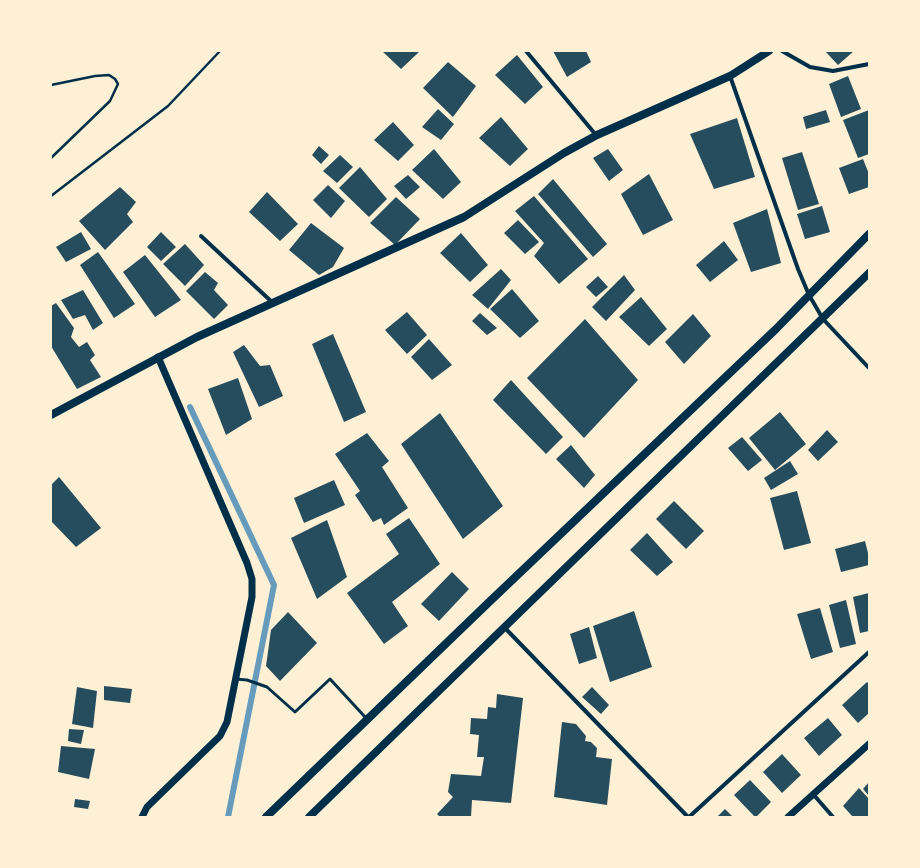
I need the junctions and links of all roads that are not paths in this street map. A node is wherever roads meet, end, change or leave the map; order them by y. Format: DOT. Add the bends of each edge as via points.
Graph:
graph roads {
  1 [pos="526,51"];
  2 [pos="769,51"];
  3 [pos="782,51"];
  4 [pos="869,64"];
  5 [pos="730,76"];
  6 [pos="597,135"];
  7 [pos="869,234"];
  8 [pos="201,236"];
  9 [pos="869,273"];
  10 [pos="809,295"];
  11 [pos="274,303"];
  12 [pos="823,319"];
  13 [pos="158,357"];
  14 [pos="869,368"];
  15 [pos="51,415"];
  16 [pos="504,627"];
  17 [pos="869,652"];
  18 [pos="236,679"];
  19 [pos="368,720"];
  20 [pos="869,744"];
  21 [pos="813,794"];
  22 [pos="142,817"];
  23 [pos="266,817"];
  24 [pos="309,817"];
  25 [pos="689,817"];
  26 [pos="788,817"];
  27 [pos="834,817"];
  1 -- 6 [label="street"];
  2 -- 5 [label="main road"];
  3 -- 4 [label="street" via="810,67 833,71"];
  5 -- 6 [label="main road"];
  5 -- 10 [label="street"];
  6 -- 11 [label="main road" via="464,217"];
  7 -- 10 [label="main road"];
  8 -- 11 [label="street"];
  9 -- 12 [label="main road"];
  10 -- 12 [label="street"];
  10 -- 19 [label="main road"];
  11 -- 13 [label="main road"];
  12 -- 14 [label="street"];
  12 -- 16 [label="main road"];
  13 -- 15 [label="main road"];
  13 -- 18 [label="street" via="252,579 252,597"];
  16 -- 24 [label="main road"];
  16 -- 25 [label="street"];
  17 -- 25 [label="street"];
  18 -- 19 [label="lane" via="267,686 295,712 330,679"];
  18 -- 22 [label="street" via="227,722 220,736 147,807"];
  19 -- 23 [label="main road"];
  20 -- 21 [label="street"];
  21 -- 26 [label="street"];
  21 -- 27 [label="street"];
}
